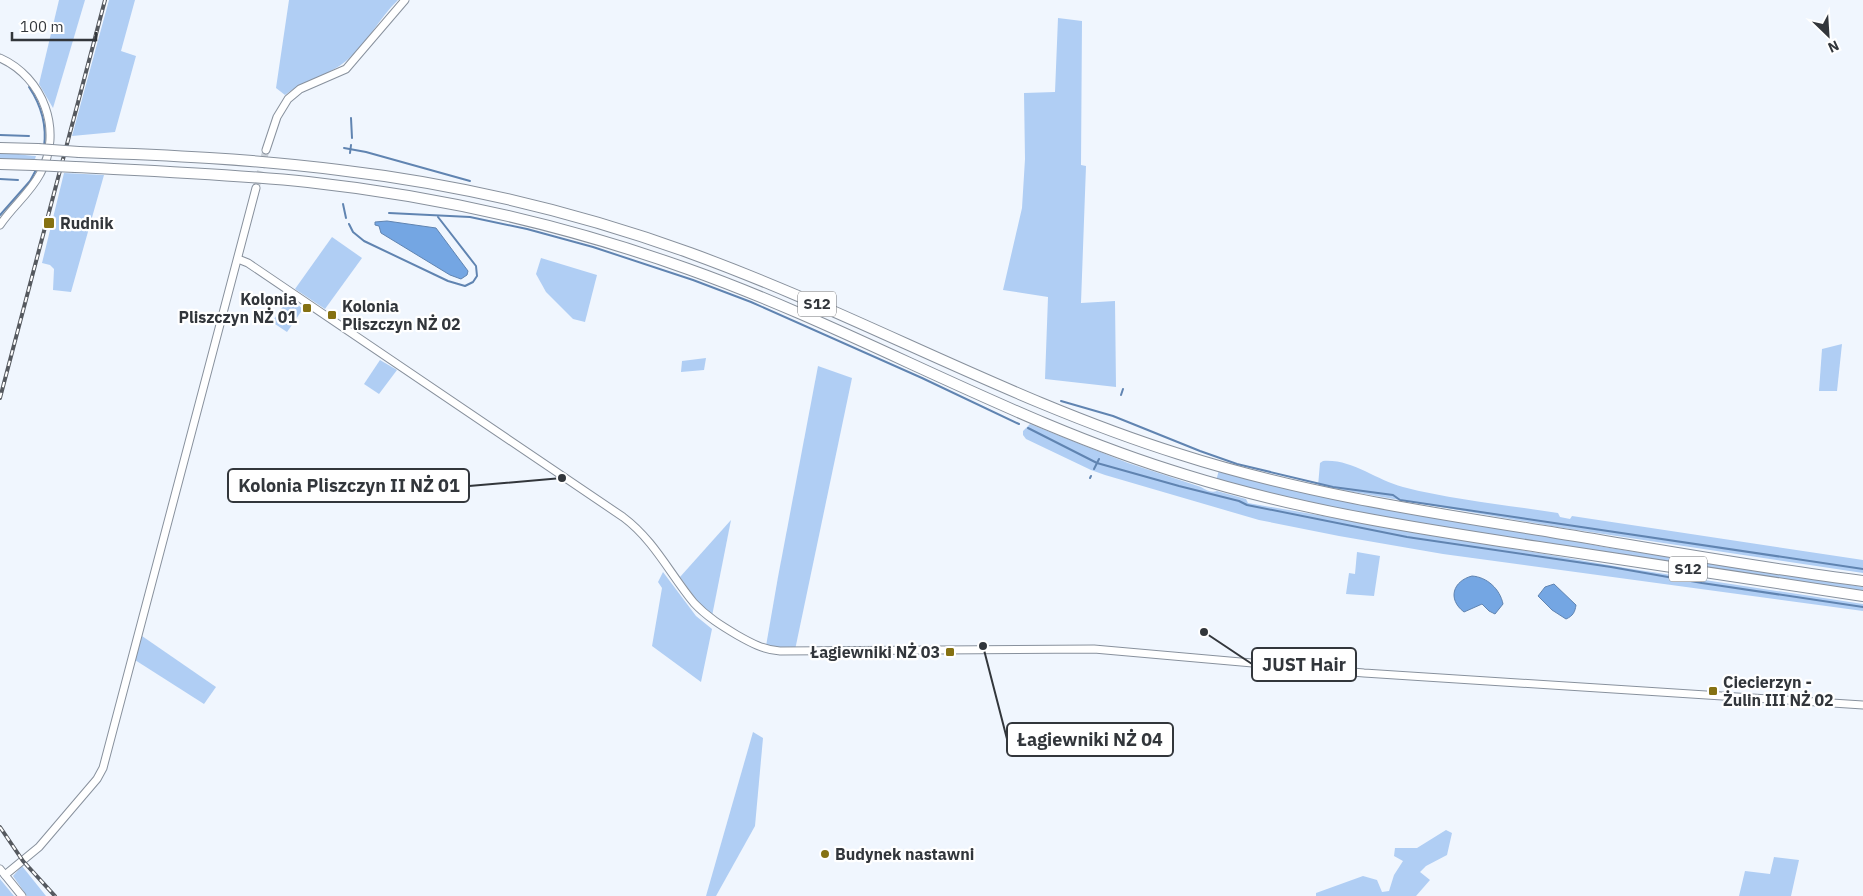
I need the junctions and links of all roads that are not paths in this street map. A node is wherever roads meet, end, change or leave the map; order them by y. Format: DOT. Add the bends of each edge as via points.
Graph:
graph roads {
  1 [pos="405,0"];
  2 [pos="0,58"];
  3 [pos="0,148"];
  4 [pos="266,150"];
  5 [pos="0,164"];
  6 [pos="256,188"];
  7 [pos="0,225"];
  8 [pos="238,259"];
  9 [pos="1863,581"];
  10 [pos="1863,596"];
  11 [pos="1863,705"];
  12 [pos="2,872"];
  13 [pos="22,896"];
  1 -- 4 [label="street" via="346,68 300,89 288,99 277,116"];
  2 -- 7 [label="street" via="18,68 35,86 47,110 50,133 47,156 40,174"];
  3 -- 9 [label="highway, S12, bridge" via="197,157 307,166 435,184 514,201 622,230 721,264 1053,409 1209,464 1411,510"];
  5 -- 10 [label="highway, S12, bridge" via="307,182 434,200 514,217 623,247 725,282 1050,426 1142,461 1234,489 1304,507 1412,527"];
  6 -- 8 [label="street"];
  8 -- 11 [label="street" via="623,517 651,543 707,615 747,641 768,650 1094,649 1364,673"];
  8 -- 12 [label="street" via="103,768 39,847"];
  12 -- 13 [label="street"];
}
